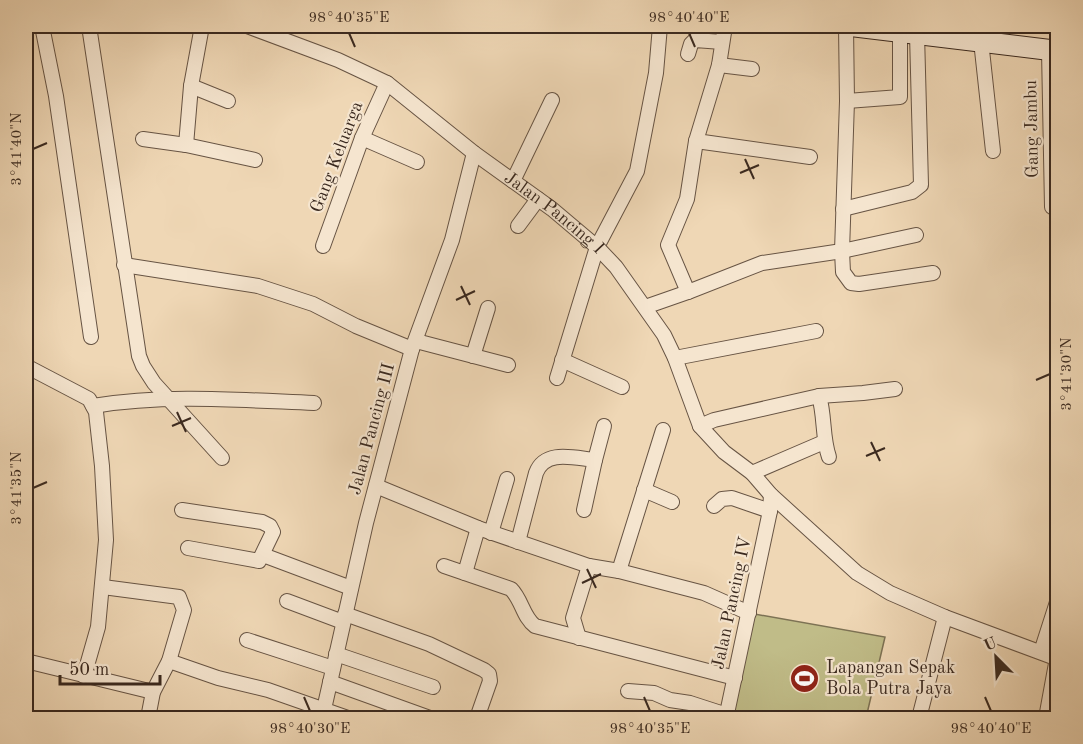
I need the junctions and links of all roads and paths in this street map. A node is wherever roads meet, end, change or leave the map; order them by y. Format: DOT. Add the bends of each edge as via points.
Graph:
graph roads {
  1 [pos="42,26"];
  2 [pos="89,26"];
  3 [pos="202,26"];
  4 [pos="247,26"];
  5 [pos="660,26"];
  6 [pos="725,26"];
  7 [pos="846,26"];
  8 [pos="851,26"];
  9 [pos="905,30"];
  10 [pos="989,36"];
  11 [pos="722,42"];
  12 [pos="1053,51"];
  13 [pos="688,54"];
  14 [pos="719,65"];
  15 [pos="752,69"];
  16 [pos="387,83"];
  17 [pos="191,86"];
  18 [pos="552,100"];
  19 [pos="228,101"];
  20 [pos="847,101"];
  21 [pos="362,138"];
  22 [pos="143,139"];
  23 [pos="696,141"];
  24 [pos="186,145"];
  25 [pos="470,150"];
  26 [pos="993,151"];
  27 [pos="810,157"];
  28 [pos="255,160"];
  29 [pos="417,162"];
  30 [pos="513,181"];
  31 [pos="538,199"];
  32 [pos="1052,207"];
  33 [pos="843,209"];
  34 [pos="518,226"];
  35 [pos="916,236"];
  36 [pos="323,246"];
  37 [pos="597,247"];
  38 [pos="842,251"];
  39 [pos="124,265"];
  40 [pos="933,273"];
  41 [pos="688,292"];
  42 [pos="645,307"];
  43 [pos="488,308"];
  44 [pos="816,331"];
  45 [pos="91,337"];
  46 [pos="414,345"];
  47 [pos="473,356"];
  48 [pos="675,358"];
  49 [pos="562,360"];
  50 [pos="508,365"];
  51 [pos="26,366"];
  52 [pos="557,378"];
  53 [pos="622,387"];
  54 [pos="895,388"];
  55 [pos="819,396"];
  56 [pos="170,398"];
  57 [pos="314,403"];
  58 [pos="93,406"];
  59 [pos="604,426"];
  60 [pos="700,426"];
  61 [pos="663,430"];
  62 [pos="824,442"];
  63 [pos="829,457"];
  64 [pos="222,458"];
  65 [pos="595,460"];
  66 [pos="752,473"];
  67 [pos="507,479"];
  68 [pos="376,486"];
  69 [pos="644,490"];
  70 [pos="771,495"];
  71 [pos="672,502"];
  72 [pos="714,506"];
  73 [pos="182,510"];
  74 [pos="584,510"];
  75 [pos="770,511"];
  76 [pos="484,530"];
  77 [pos="518,542"];
  78 [pos="188,548"];
  79 [pos="262,555"];
  80 [pos="444,566"];
  81 [pos="589,566"];
  82 [pos="619,571"];
  83 [pos="465,573"];
  84 [pos="103,588"];
  85 [pos="351,588"];
  86 [pos="1058,599"];
  87 [pos="287,601"];
  88 [pos="749,613"];
  89 [pos="945,617"];
  90 [pos="344,618"];
  91 [pos="1052,636"];
  92 [pos="579,638"];
  93 [pos="247,640"];
  94 [pos="1041,652"];
  95 [pos="1057,658"];
  96 [pos="169,661"];
  97 [pos="26,662"];
  98 [pos="333,668"];
  99 [pos="84,676"];
  100 [pos="735,678"];
  101 [pos="433,687"];
  102 [pos="628,691"];
  103 [pos="153,692"];
  104 [pos="323,714"];
  105 [pos="726,717"];
  106 [pos="148,718"];
  107 [pos="348,718"];
  108 [pos="430,718"];
  109 [pos="477,718"];
  110 [pos="920,718"];
  111 [pos="1046,718"];
  1 -- 45 [label="street"];
  2 -- 39 [label="street"];
  3 -- 17 [label="street"];
  4 -- 16 [label="street, Jalan Pancing I"];
  5 -- 37 [label="street" via="656,73 637,171"];
  6 -- 11 [label="street"];
  7 -- 20 [label="street"];
  8 -- 9 [label="main road"];
  9 -- 10 [label="main road"];
  9 -- 20 [label="street" via="900,97"];
  9 -- 33 [label="street" via="921,185 912,192"];
  10 -- 12 [label="main road"];
  10 -- 26 [label="street"];
  11 -- 13 [label="street" via="695,40"];
  11 -- 14 [label="street"];
  12 -- 32 [label="street, Gang Jambu"];
  14 -- 15 [label="street"];
  14 -- 23 [label="street"];
  16 -- 21 [label="street, Gang Keluarga"];
  16 -- 25 [label="street, Jalan Pancing I"];
  17 -- 19 [label="street"];
  17 -- 24 [label="street"];
  18 -- 30 [label="street"];
  20 -- 33 [label="street"];
  21 -- 29 [label="street"];
  21 -- 36 [label="street, Gang Keluarga"];
  22 -- 24 [label="street"];
  23 -- 27 [label="street"];
  23 -- 41 [label="street" via="687,199 668,245"];
  24 -- 28 [label="street"];
  25 -- 30 [label="street, Jalan Pancing I"];
  25 -- 46 [label="street, Jalan Pancing III" via="452,240"];
  30 -- 31 [label="street, Jalan Pancing I"];
  31 -- 34 [label="street"];
  31 -- 37 [label="street, Jalan Pancing I"];
  33 -- 38 [label="street"];
  35 -- 38 [label="street"];
  37 -- 42 [label="street, Jalan Pancing I"];
  37 -- 49 [label="street"];
  38 -- 40 [label="street" via="843,272 851,284"];
  38 -- 41 [label="street" via="762,263"];
  39 -- 46 [label="street" via="258,286 314,304 381,337"];
  39 -- 56 [label="street" via="139,356 148,374"];
  41 -- 42 [label="street"];
  42 -- 48 [label="street, Jalan Pancing I"];
  43 -- 47 [label="street"];
  44 -- 48 [label="street"];
  46 -- 47 [label="street"];
  46 -- 68 [label="street, Jalan Pancing III"];
  47 -- 50 [label="street"];
  48 -- 60 [label="street, Jalan Pancing I"];
  49 -- 52 [label="street"];
  49 -- 53 [label="street"];
  51 -- 58 [label="street" via="89,399"];
  54 -- 55 [label="street"];
  55 -- 60 [label="street"];
  55 -- 62 [label="street"];
  56 -- 57 [label="street"];
  56 -- 58 [label="street"];
  56 -- 64 [label="street"];
  58 -- 84 [label="street" via="102,466 106,540"];
  59 -- 65 [label="street"];
  60 -- 66 [label="street, Jalan Pancing I" via="724,452"];
  61 -- 69 [label="street"];
  62 -- 63 [label="street"];
  62 -- 66 [label="street"];
  65 -- 74 [label="street"];
  65 -- 77 [label="street" via="558,457 540,464"];
  66 -- 70 [label="street, Jalan Pancing I"];
  67 -- 76 [label="street"];
  68 -- 76 [label="street"];
  68 -- 85 [label="street, Jalan Pancing III"];
  69 -- 71 [label="street"];
  69 -- 82 [label="street"];
  70 -- 75 [label="street, Jalan Pancing IV"];
  70 -- 89 [label="street, Jalan Pancing I" via="857,573 890,593"];
  72 -- 75 [label="street" via="722,499 732,498"];
  73 -- 79 [label="street" via="267,523 273,532"];
  75 -- 88 [label="street, Jalan Pancing IV"];
  76 -- 77 [label="street"];
  76 -- 83 [label="street"];
  77 -- 81 [label="street"];
  78 -- 79 [label="street" via="259,561"];
  79 -- 85 [label="street"];
  80 -- 83 [label="street"];
  81 -- 82 [label="street"];
  81 -- 92 [label="street" via="573,618"];
  82 -- 88 [label="street" via="704,593"];
  83 -- 92 [label="street" via="511,589 535,626"];
  84 -- 96 [label="street" via="179,597 184,610"];
  84 -- 99 [label="street" via="98,627"];
  85 -- 90 [label="street, Jalan Pancing III"];
  86 -- 91 [label="street"];
  87 -- 90 [label="street"];
  88 -- 100 [label="street, Jalan Pancing IV"];
  89 -- 94 [label="street, Jalan Pancing I"];
  89 -- 110 [label="street"];
  90 -- 98 [label="street, Jalan Pancing III"];
  90 -- 109 [label="street" via="429,644 484,670 490,681"];
  91 -- 94 [label="street"];
  92 -- 100 [label="street"];
  93 -- 98 [label="street"];
  94 -- 95 [label="street, Jalan Pancing I"];
  95 -- 111 [label="street"];
  96 -- 103 [label="street"];
  96 -- 104 [label="street" via="268,690"];
  97 -- 99 [label="street"];
  98 -- 101 [label="street"];
  98 -- 104 [label="street, Jalan Pancing III"];
  98 -- 108 [label="street"];
  99 -- 103 [label="street"];
  100 -- 105 [label="street, Jalan Pancing IV"];
  102 -- 105 [label="street" via="654,693"];
  103 -- 106 [label="street"];
  104 -- 107 [label="street"];
}
